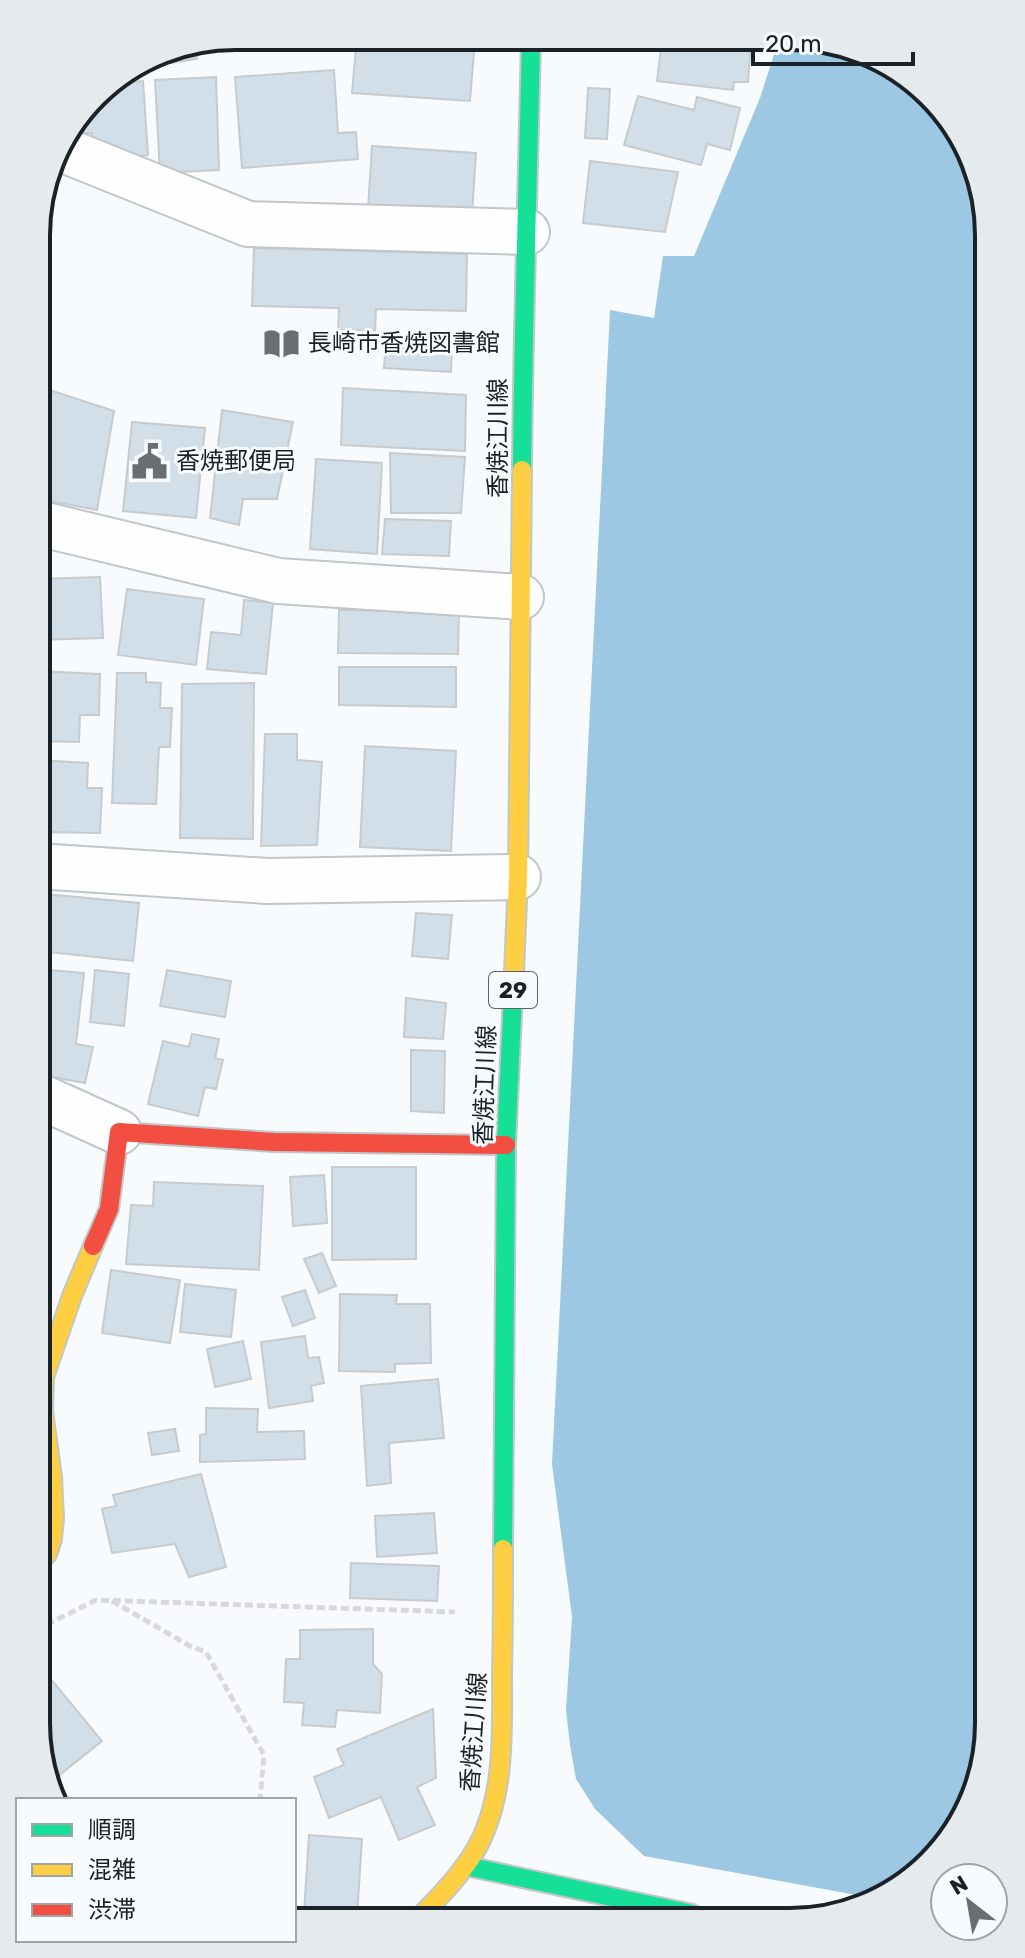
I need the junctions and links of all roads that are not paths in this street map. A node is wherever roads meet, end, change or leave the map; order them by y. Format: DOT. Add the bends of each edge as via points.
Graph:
graph roads {
  1 [pos="531,50"];
  2 [pos="70,153"];
  3 [pos="527,232"];
  4 [pos="50,526"];
  5 [pos="521,597"];
  6 [pos="50,867"];
  7 [pos="518,877"];
  8 [pos="50,1101"];
  9 [pos="119,1132"];
  10 [pos="506,1145"];
  11 [pos="50,1360"];
  12 [pos="50,1462"];
  13 [pos="50,1545"];
  14 [pos="466,1866"];
  15 [pos="431,1908"];
  16 [pos="664,1908"];
  1 -- 3 [label="main road, 香焼江川線 / 29"];
  2 -- 3 [label="street" via="248,224"];
  3 -- 5 [label="main road, 香焼江川線 / 29"];
  4 -- 5 [label="street" via="278,581"];
  5 -- 7 [label="main road, 香焼江川線 / 29"];
  6 -- 7 [label="street" via="267,881"];
  7 -- 10 [label="main road, 香焼江川線 / 29"];
  8 -- 9 [label="street"];
  9 -- 10 [label="main road" via="274,1142"];
  9 -- 11 [label="main road" via="109,1209"];
  10 -- 14 [label="main road, 香焼江川線 / 29" via="502,1739 492,1810"];
  12 -- 13 [label="main road"];
  14 -- 15 [label="main road, 香焼江川線 / 29"];
  14 -- 16 [label="main road"];
}
